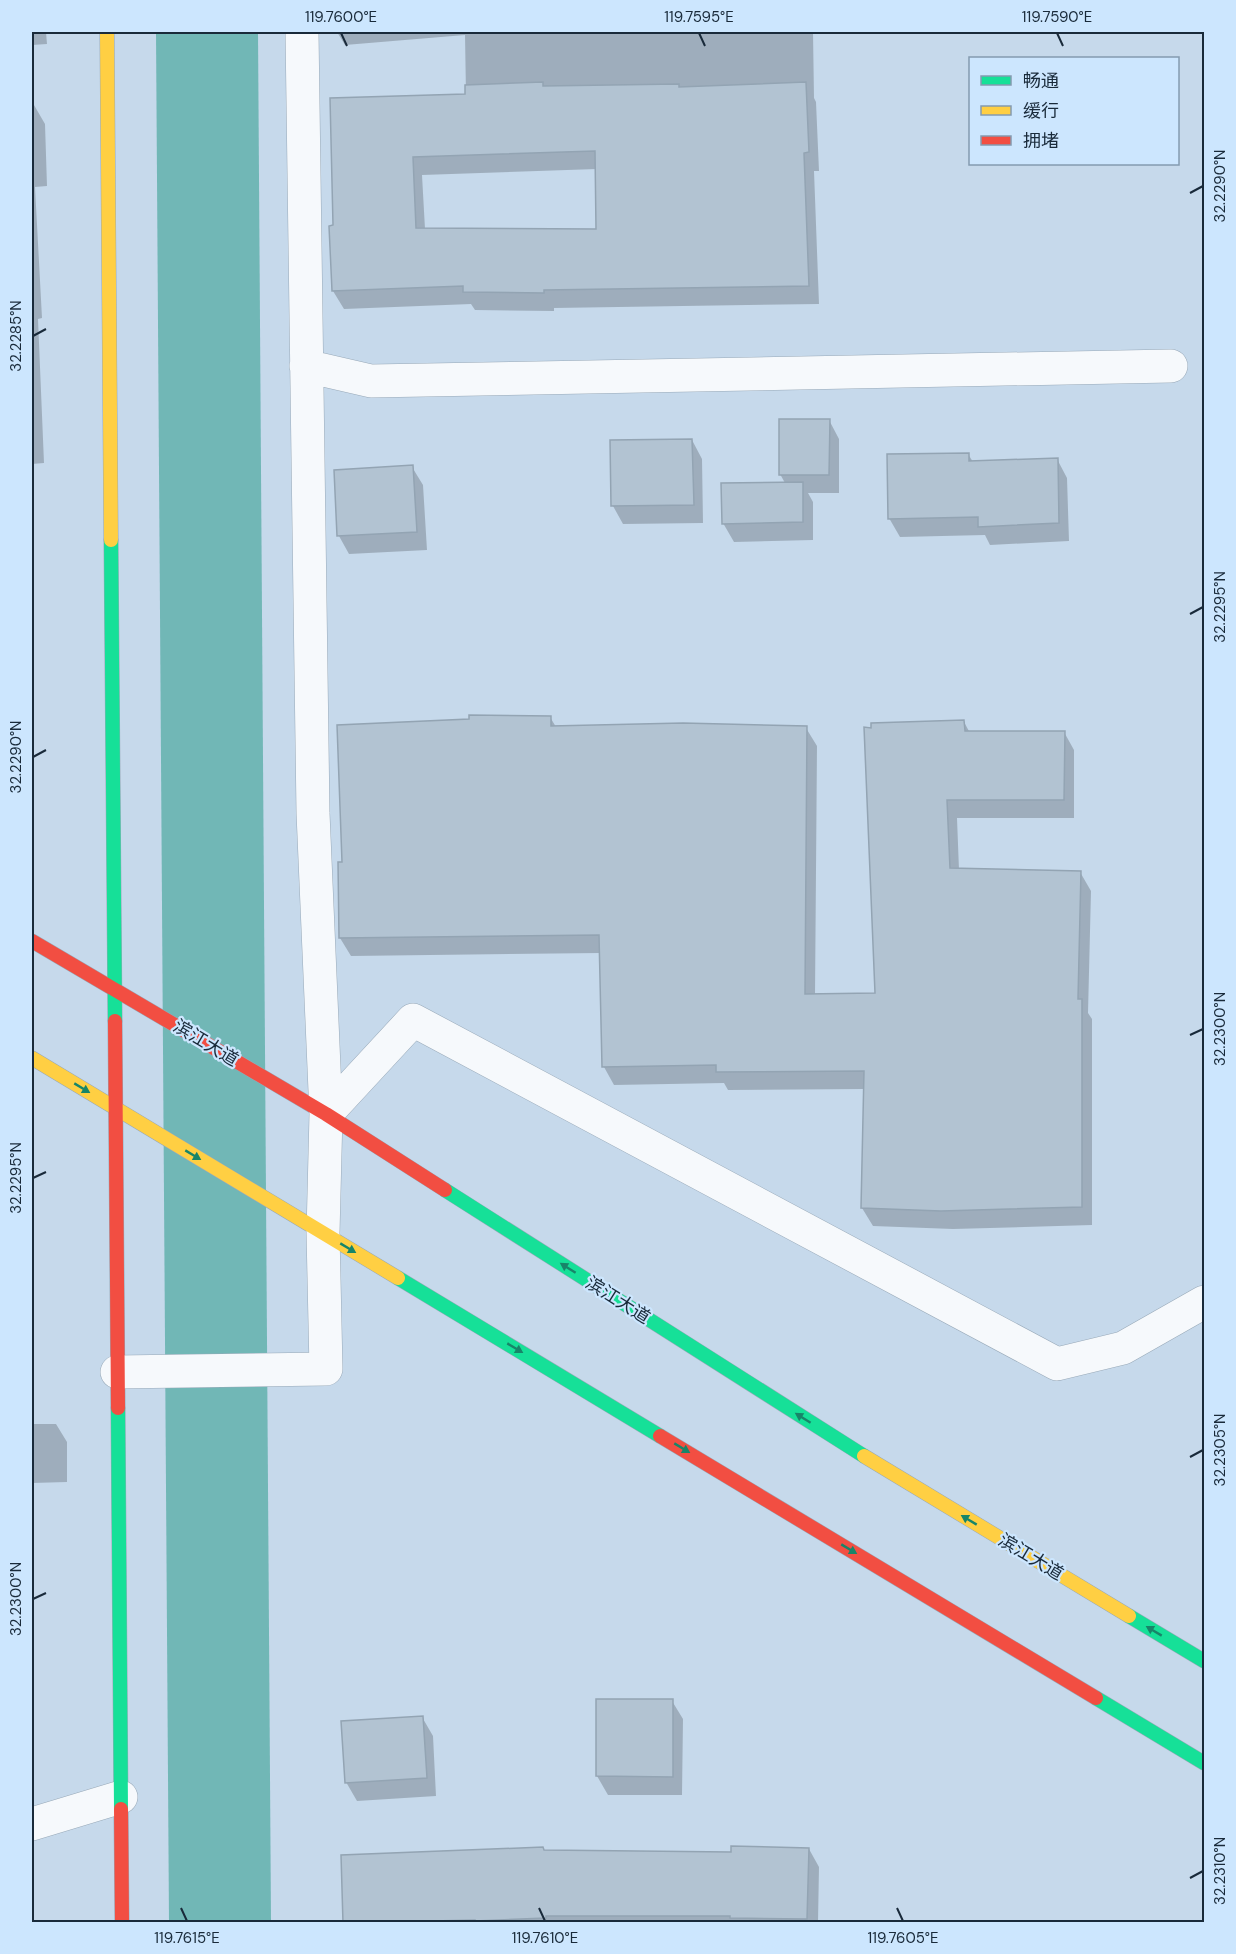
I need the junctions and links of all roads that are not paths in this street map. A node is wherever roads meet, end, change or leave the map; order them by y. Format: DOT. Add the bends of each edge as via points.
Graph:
graph roads {
  1 [pos="107,32"];
  2 [pos="302,32"];
  3 [pos="306,366"];
  4 [pos="1171,366"];
  5 [pos="32,941"];
  6 [pos="114,989"];
  7 [pos="32,1058"];
  8 [pos="115,1108"];
  9 [pos="326,1114"];
  10 [pos="310,1225"];
  11 [pos="1204,1302"];
  12 [pos="117,1372"];
  13 [pos="1204,1661"];
  14 [pos="1204,1762"];
  15 [pos="121,1797"];
  16 [pos="32,1824"];
  17 [pos="122,1923"];
  1 -- 6 [label="main road"];
  2 -- 3 [label="street"];
  3 -- 4 [label="street" via="371,381"];
  3 -- 9 [label="street" via="313,813"];
  5 -- 6 [label="main road, 滨江大道"];
  6 -- 8 [label="main road"];
  6 -- 9 [label="main road, 滨江大道"];
  7 -- 8 [label="main road, one-way"];
  8 -- 10 [label="main road, one-way"];
  8 -- 12 [label="main road"];
  9 -- 10 [label="street"];
  9 -- 11 [label="street" via="413,1020 1057,1364 1123,1348"];
  13 -- 9 [label="main road, 滨江大道, one-way" via="874,1462"];
  10 -- 12 [label="street" via="326,1369"];
  10 -- 14 [label="main road, one-way"];
  12 -- 15 [label="main road"];
  15 -- 16 [label="street"];
  15 -- 17 [label="main road"];
}
